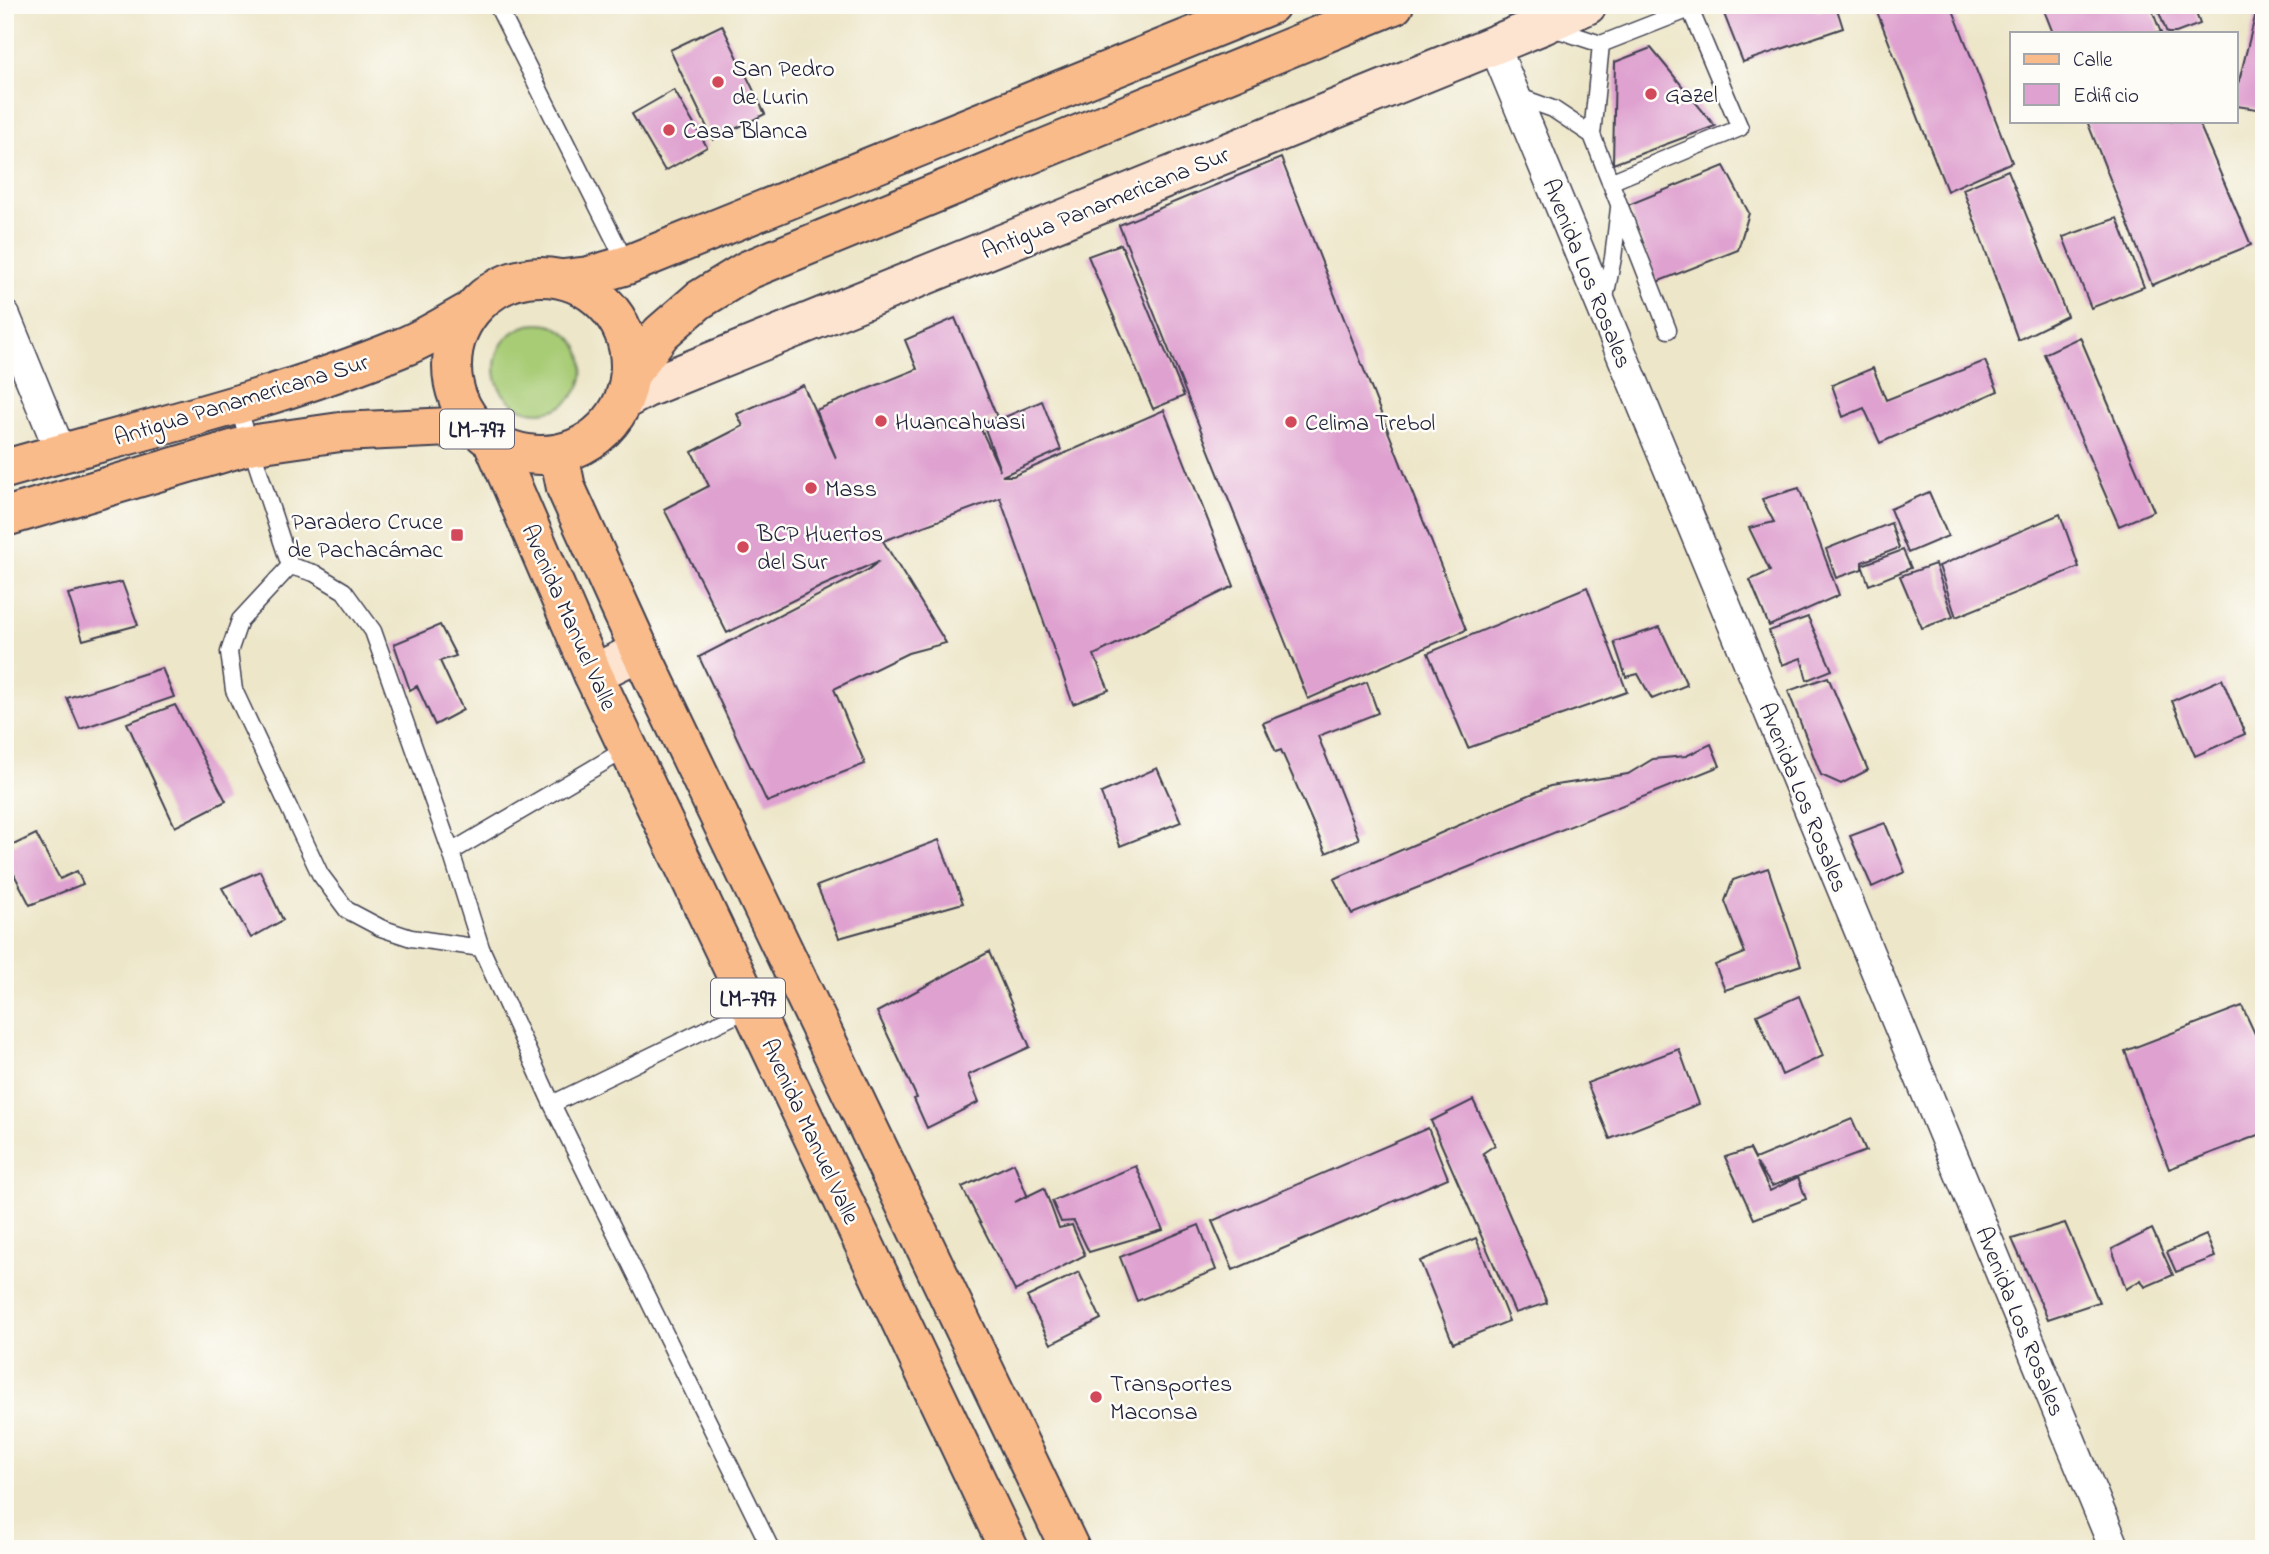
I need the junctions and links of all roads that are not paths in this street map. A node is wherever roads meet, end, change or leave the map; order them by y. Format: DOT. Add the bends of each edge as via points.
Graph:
graph roads {
  1 [pos="497,5"];
  2 [pos="1270,5"];
  3 [pos="1394,5"];
  4 [pos="1587,5"];
  5 [pos="1691,7"];
  6 [pos="1544,25"];
  7 [pos="1494,44"];
  8 [pos="1601,44"];
  9 [pos="1514,95"];
  10 [pos="1592,135"];
  11 [pos="1610,182"];
  12 [pos="1619,204"];
  13 [pos="627,265"];
  14 [pos="562,279"];
  15 [pos="1603,309"];
  16 [pos="469,312"];
  17 [pos="5,316"];
  18 [pos="1668,330"];
  19 [pos="627,387"];
  20 [pos="237,404"];
  21 [pos="484,435"];
  22 [pos="249,445"];
  23 [pos="61,453"];
  24 [pos="559,454"];
  25 [pos="5,469"];
  26 [pos="5,517"];
  27 [pos="290,566"];
  28 [pos="640,651"];
  29 [pos="593,674"];
  30 [pos="628,748"];
  31 [pos="451,852"];
  32 [pos="481,948"];
  33 [pos="752,1007"];
  34 [pos="552,1104"];
  35 [pos="771,1549"];
  36 [pos="1009,1549"];
  37 [pos="1070,1549"];
  38 [pos="2115,1549"];
  1 -- 13 [label="lane"];
  2 -- 13 [label="main road"];
  3 -- 19 [label="main road" via="748,270 699,300 661,333"];
  4 -- 6 [label="street, Antigua Panamericana Sur"];
  5 -- 8 [label="lane"];
  5 -- 11 [label="lane" via="1740,128"];
  6 -- 7 [label="street, Antigua Panamericana Sur"];
  6 -- 8 [label="lane"];
  7 -- 9 [label="street, Avenida Los Rosales"];
  7 -- 19 [label="street, Antigua Panamericana Sur" via="643,389"];
  8 -- 10 [label="lane"];
  9 -- 10 [label="lane" via="1553,109"];
  9 -- 15 [label="street, Avenida Los Rosales"];
  10 -- 11 [label="lane"];
  11 -- 12 [label="lane"];
  12 -- 15 [label="lane"];
  12 -- 18 [label="lane"];
  13 -- 14 [label="main road"];
  14 -- 16 [label="main road, LM-797" via="536,276 511,282 488,294"];
  14 -- 19 [label="main road, LM-797" via="586,288 606,303 620,324 629,348"];
  15 -- 38 [label="street, Avenida Los Rosales"];
  16 -- 20 [label="main road, Antigua Panamericana Sur / LM-797" via="406,346 351,368"];
  16 -- 21 [label="main road, LM-797" via="457,335 453,383 461,407"];
  17 -- 23 [label="street"];
  19 -- 24 [label="main road, LM-797" via="612,422 593,440"];
  20 -- 22 [label="lane"];
  20 -- 23 [label="main road, Antigua Panamericana Sur / LM-797"];
  21 -- 22 [label="main road, Antigua Panamericana Sur / LM-797" via="340,432"];
  21 -- 24 [label="main road, LM-797" via="519,453"];
  21 -- 29 [label="main road, Avenida Manuel Valle / LM-797"];
  22 -- 26 [label="main road, Antigua Panamericana Sur / LM-797"];
  22 -- 27 [label="lane"];
  23 -- 25 [label="main road, Antigua Panamericana Sur / LM-797"];
  24 -- 28 [label="main road, Avenida Manuel Valle / LM-797" via="566,488"];
  27 -- 31 [label="lane" via="314,573 344,591 373,631"];
  27 -- 32 [label="lane" via="240,620 229,652 234,690 320,874 348,910 381,928 411,938"];
  28 -- 29 [label="street"];
  28 -- 37 [label="main road, Avenida Manuel Valle / LM-797"];
  29 -- 30 [label="main road, Avenida Manuel Valle / LM-797"];
  30 -- 31 [label="lane"];
  30 -- 33 [label="main road, Avenida Manuel Valle / LM-797"];
  31 -- 32 [label="lane"];
  32 -- 34 [label="lane"];
  33 -- 34 [label="lane"];
  33 -- 36 [label="main road, Avenida Manuel Valle / LM-797"];
  34 -- 35 [label="lane"];
}
